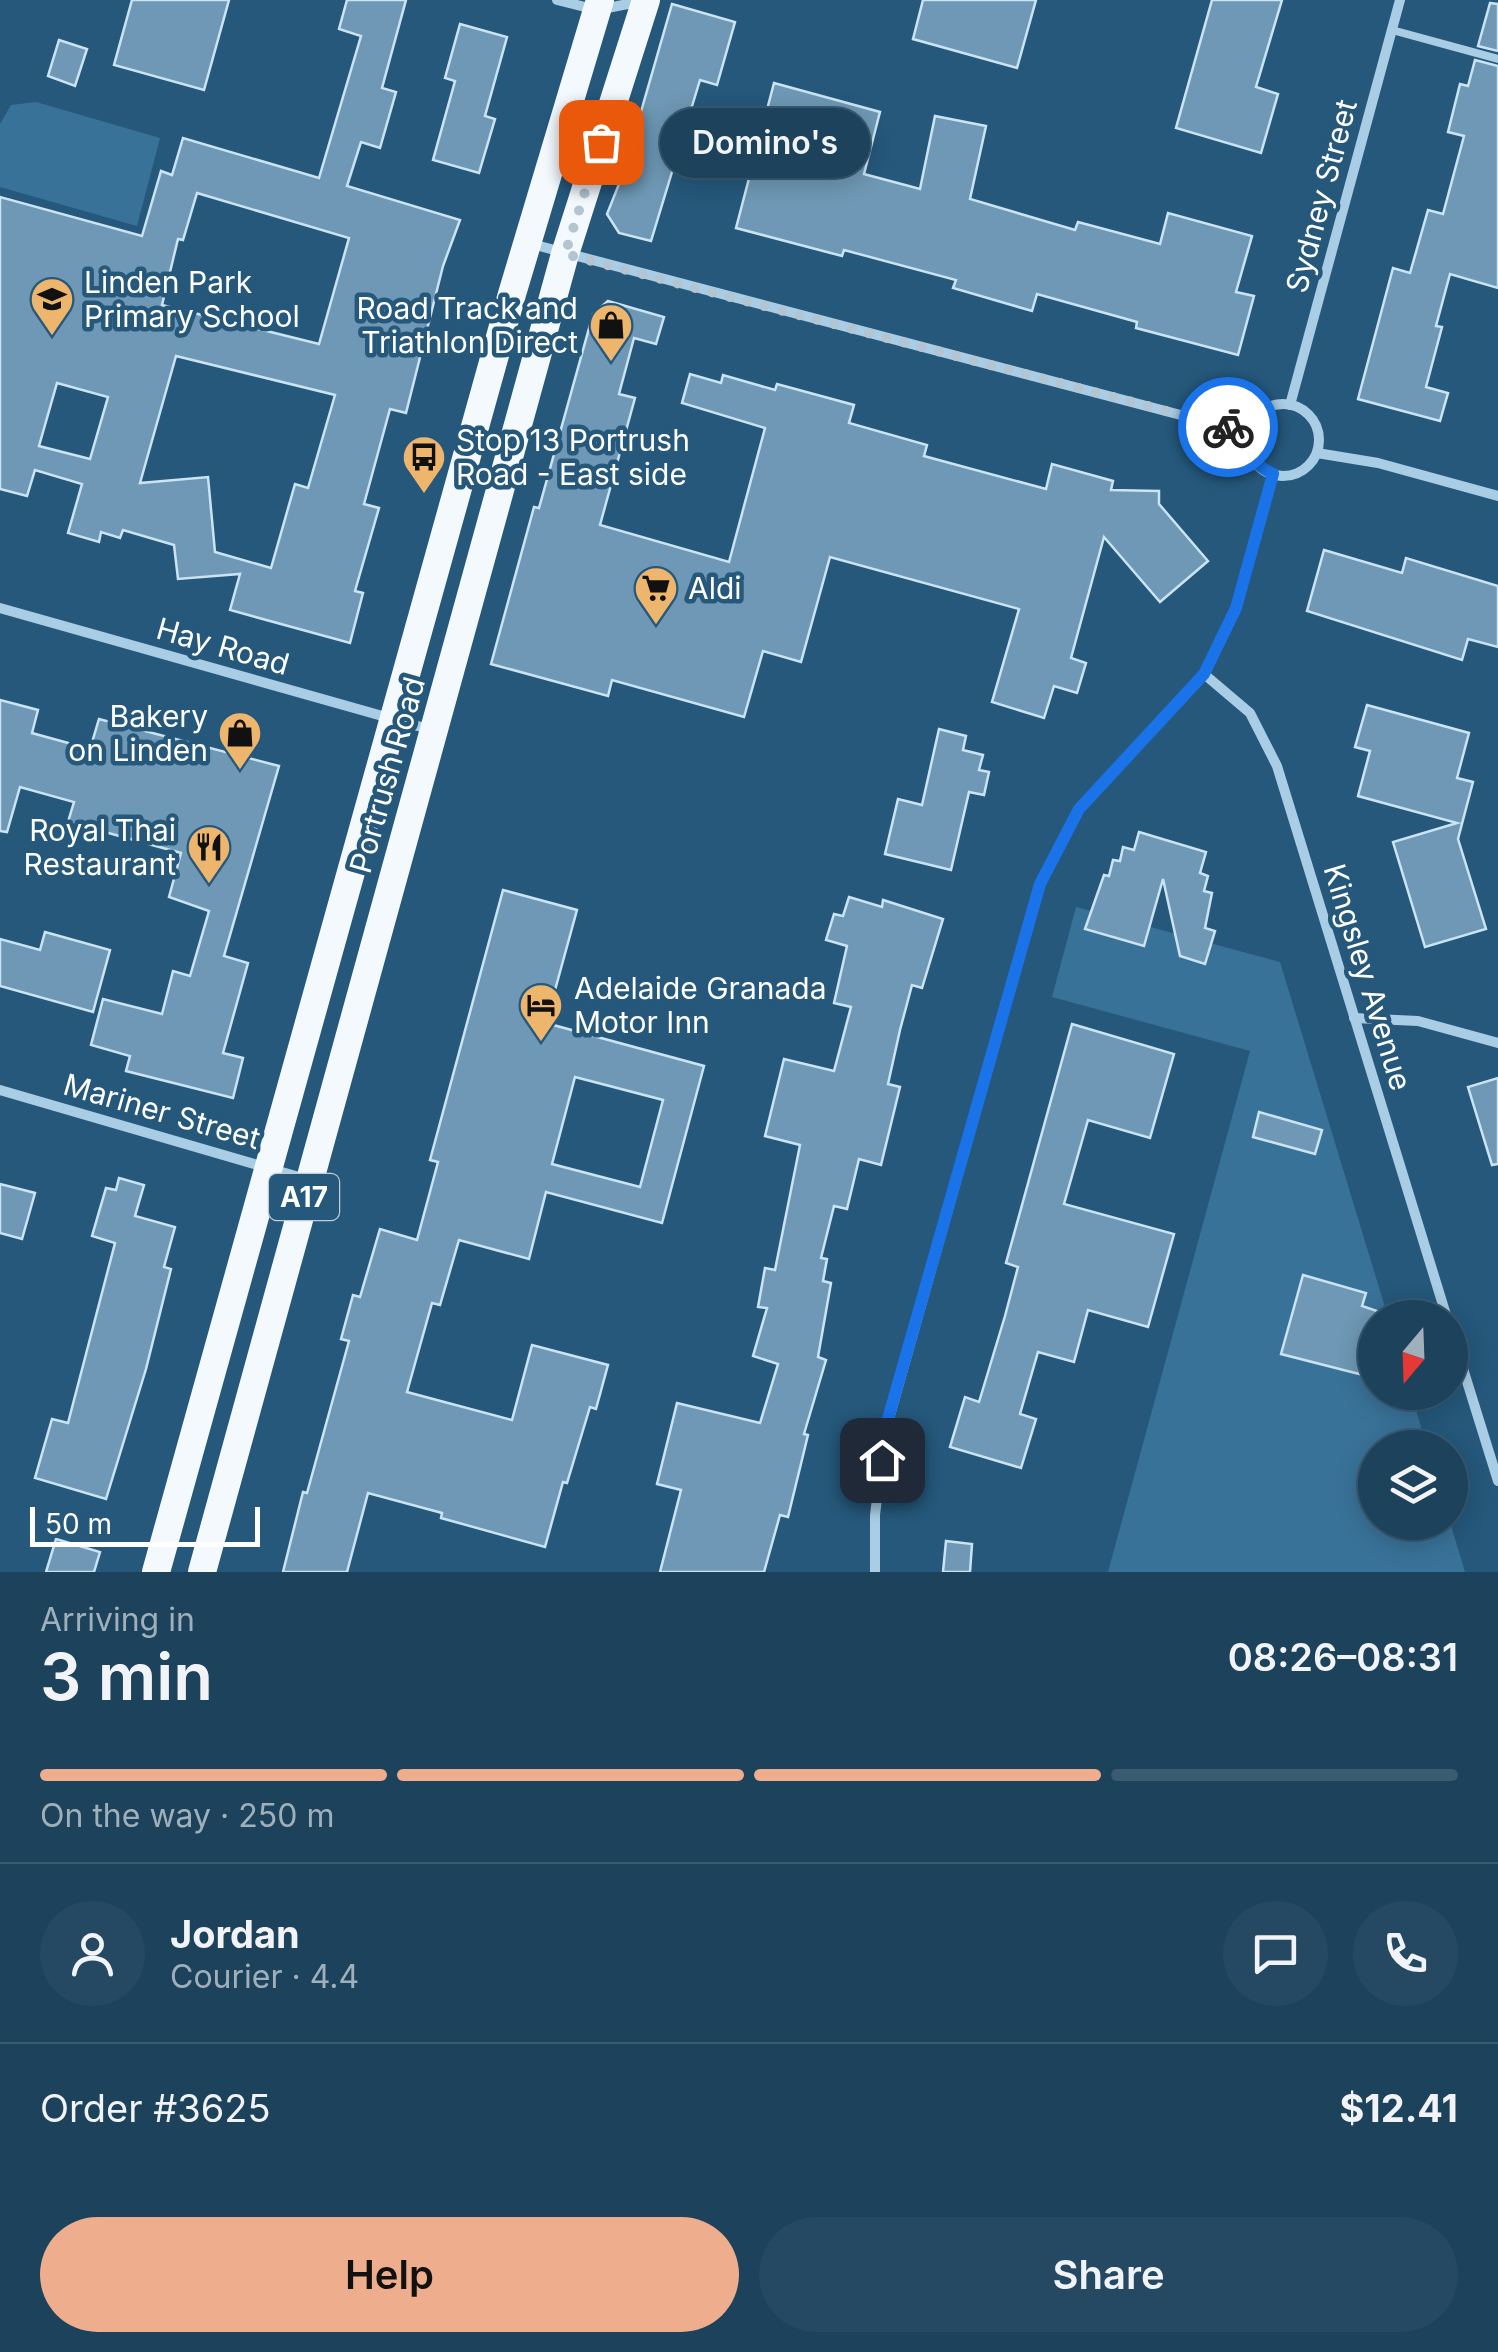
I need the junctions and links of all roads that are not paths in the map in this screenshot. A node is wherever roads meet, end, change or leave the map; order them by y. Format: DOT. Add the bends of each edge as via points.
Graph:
graph roads {
  1 [pos="557,0"];
  2 [pos="645,0"];
  3 [pos="1400,0"];
  4 [pos="598,5"];
  5 [pos="1392,30"];
  6 [pos="1498,59"];
  7 [pos="528,242"];
  8 [pos="565,254"];
  9 [pos="1290,405"];
  10 [pos="1249,433"];
  11 [pos="1317,453"];
  12 [pos="1273,474"];
  13 [pos="1498,496"];
  14 [pos="0,608"];
  15 [pos="1204,674"];
  16 [pos="392,719"];
  17 [pos="433,730"];
  18 [pos="1354,1018"];
  19 [pos="1498,1043"];
  20 [pos="0,1090"];
  21 [pos="268,1168"];
  22 [pos="309,1180"];
  23 [pos="1441,1300"];
  24 [pos="1468,1385"];
  25 [pos="1498,1481"];
  26 [pos="156,1572"];
  27 [pos="202,1572"];
  28 [pos="875,1572"];
  1 -- 4 [label="street"];
  2 -- 4 [label="street"];
  2 -- 8 [label="highway, Portrush Road / A17"];
  3 -- 5 [label="street, Sydney Street"];
  4 -- 7 [label="highway, Portrush Road / A17"];
  5 -- 6 [label="lane"];
  5 -- 9 [label="street, Sydney Street"];
  7 -- 8 [label="street"];
  7 -- 16 [label="highway, Portrush Road / A17"];
  8 -- 10 [label="street"];
  8 -- 17 [label="highway, Portrush Road / A17"];
  9 -- 10 [label="street" via="1267,408"];
  9 -- 11 [label="street" via="1317,428"];
  10 -- 12 [label="street" via="1253,460"];
  11 -- 12 [label="street" via="1298,473"];
  11 -- 13 [label="street"];
  12 -- 15 [label="street" via="1236,608"];
  14 -- 16 [label="street, Hay Road"];
  15 -- 18 [label="street, Kingsley Avenue" via="1250,713 1278,766"];
  15 -- 28 [label="street" via="1079,809 1040,884 884,1433"];
  16 -- 17 [label="street, Hay Road"];
  16 -- 21 [label="highway, Portrush Road / A17"];
  17 -- 22 [label="highway, Portrush Road / A17"];
  18 -- 19 [label="street" via="1418,1021"];
  18 -- 23 [label="street, Kingsley Avenue"];
  20 -- 21 [label="street, Mariner Street"];
  21 -- 22 [label="street, Mariner Street"];
  21 -- 26 [label="highway, Portrush Road / A17"];
  22 -- 27 [label="highway, Portrush Road / A17"];
  24 -- 25 [label="street"];
}
